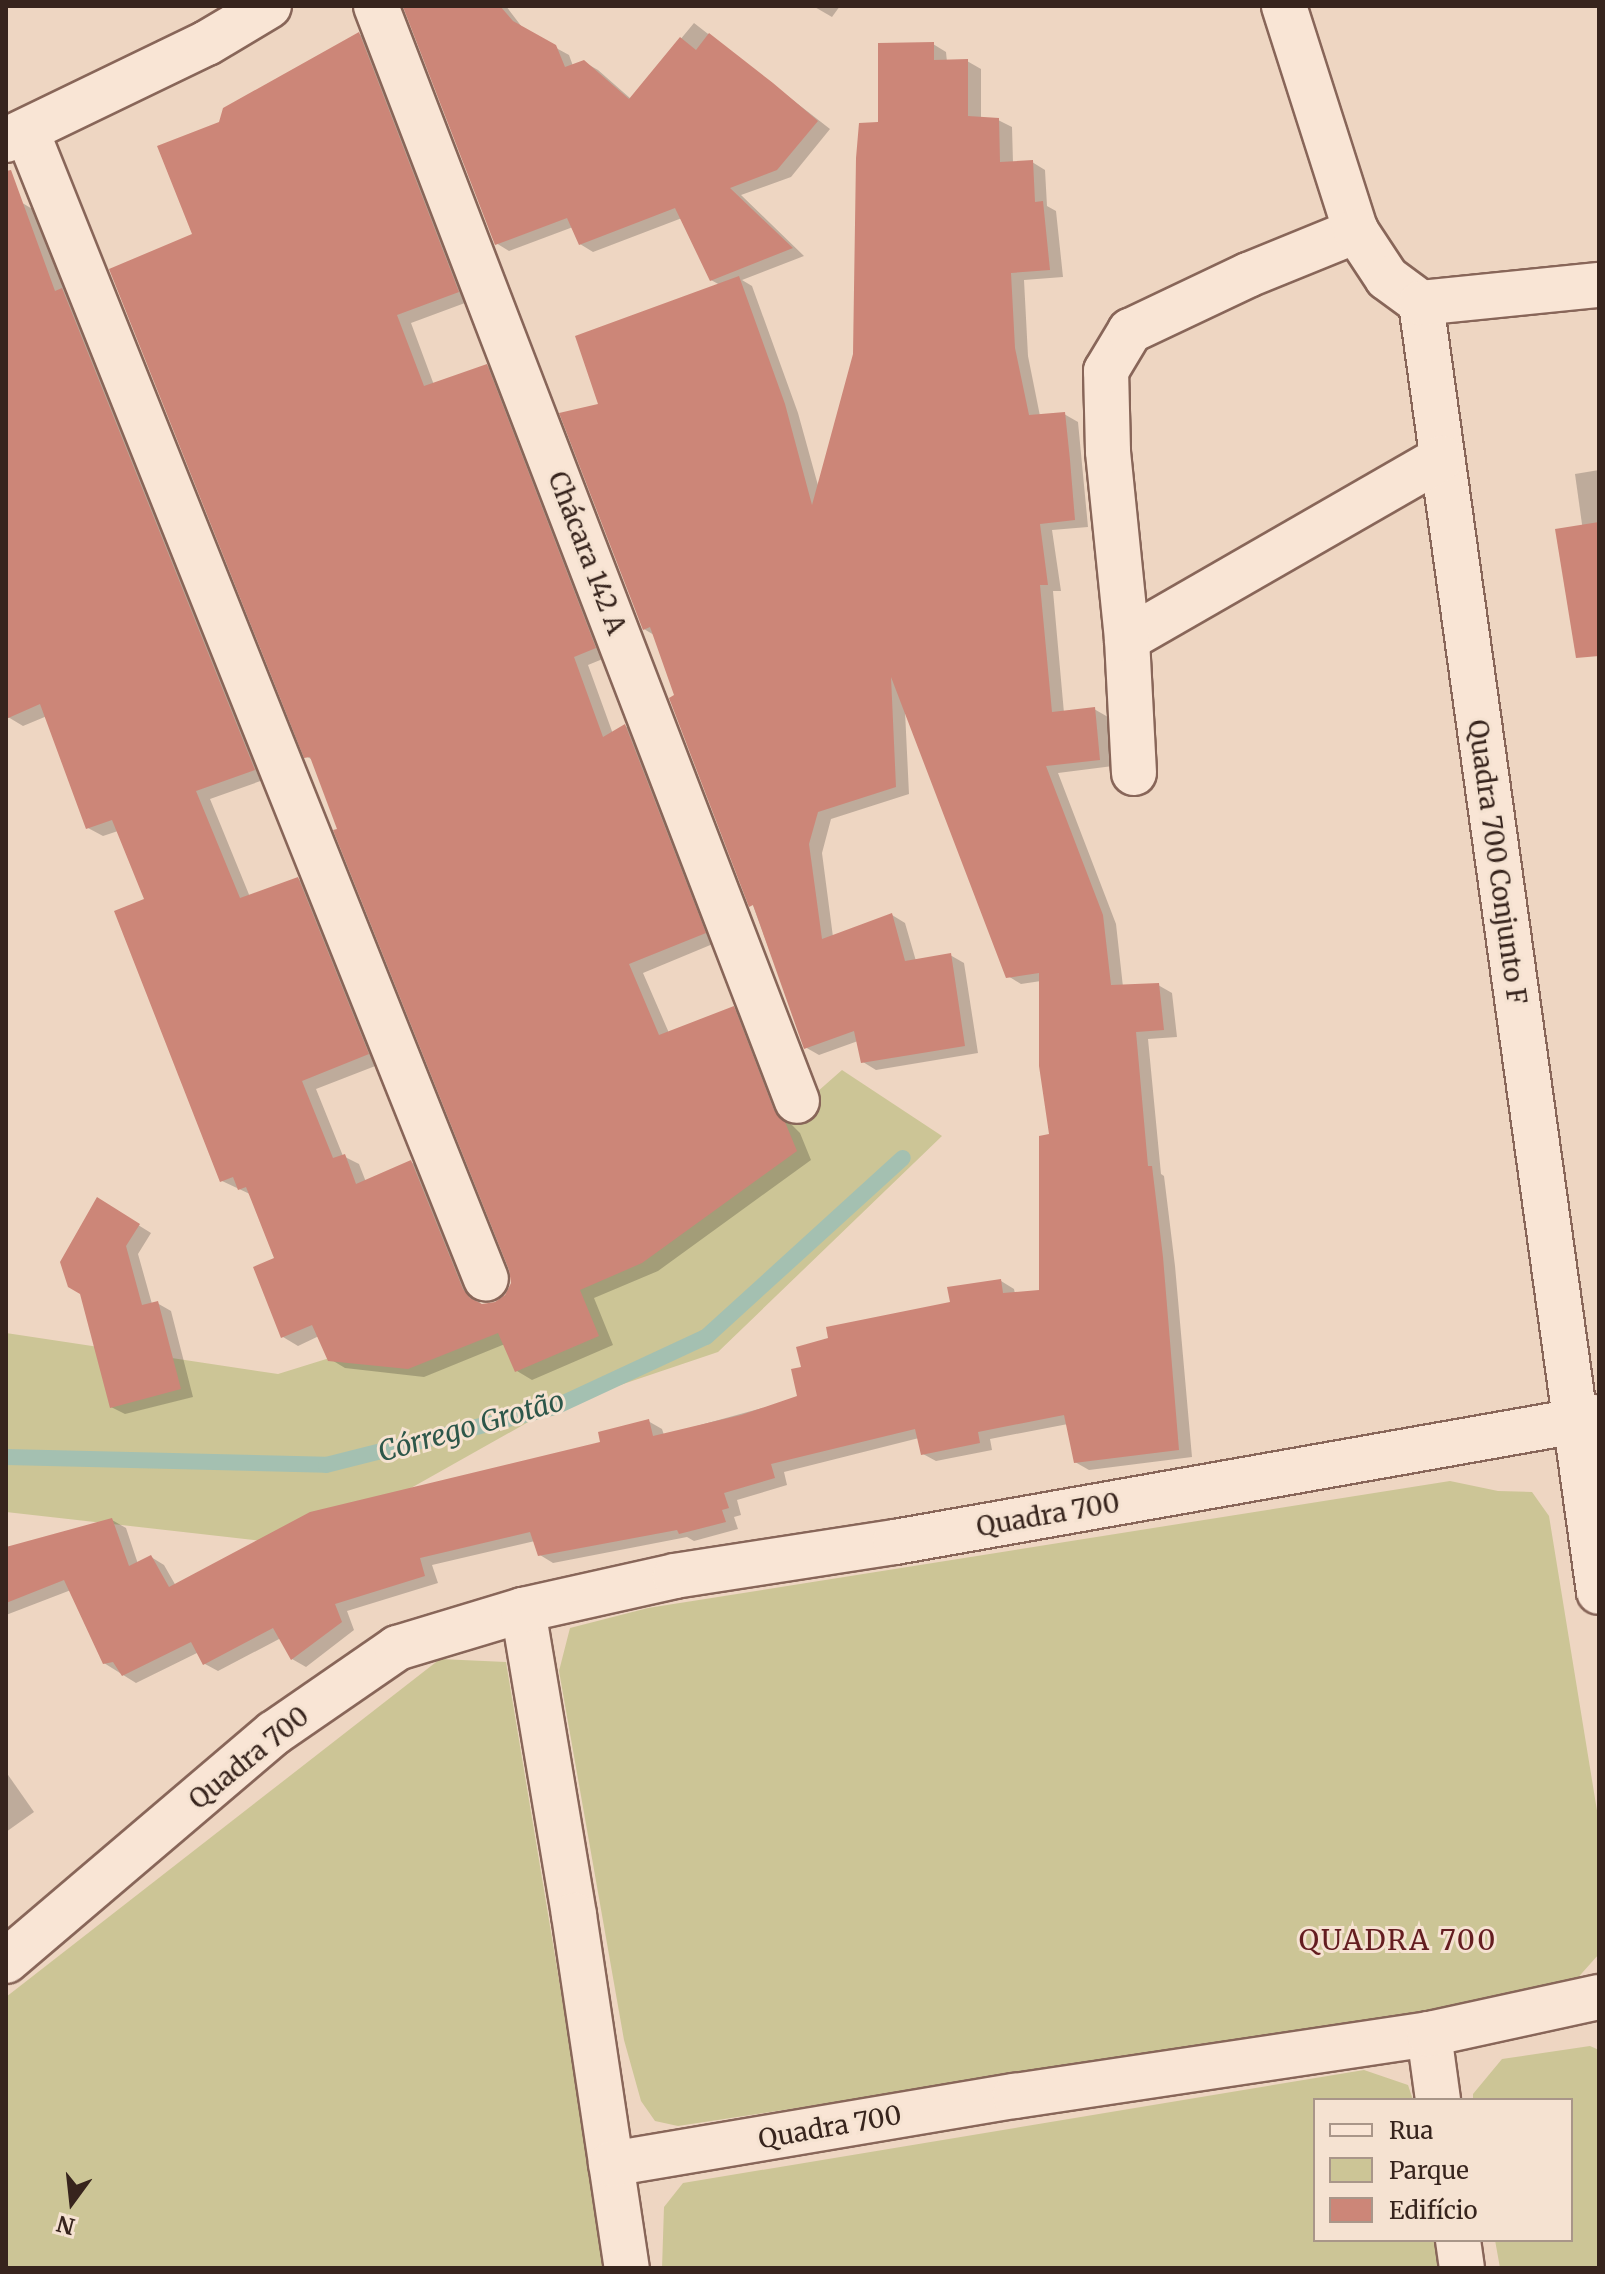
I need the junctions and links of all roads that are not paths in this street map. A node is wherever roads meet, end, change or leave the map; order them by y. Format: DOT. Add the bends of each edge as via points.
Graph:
graph roads {
  1 [pos="269,6"];
  2 [pos="376,6"];
  3 [pos="1284,6"];
  4 [pos="16,136"];
  5 [pos="1356,231"];
  6 [pos="1599,285"];
  7 [pos="1421,303"];
  8 [pos="1442,458"];
  9 [pos="1127,639"];
  10 [pos="1134,773"];
  11 [pos="797,1101"];
  12 [pos="486,1279"];
  13 [pos="1586,1419"];
  14 [pos="1599,1592"];
  15 [pos="523,1610"];
  16 [pos="6,1961"];
  17 [pos="1599,1997"];
  18 [pos="1429,2034"];
  19 [pos="1438,2098"];
  20 [pos="611,2164"];
  21 [pos="1458,2242"];
  22 [pos="627,2268"];
  23 [pos="1462,2268"];
  1 -- 4 [label="street" via="207,43"];
  2 -- 11 [label="street, Chácara 142 A"];
  3 -- 5 [label="street"];
  4 -- 12 [label="street"];
  5 -- 7 [label="street" via="1387,278"];
  5 -- 9 [label="street" via="1130,331 1106,371 1108,451"];
  6 -- 7 [label="street"];
  7 -- 8 [label="street, Quadra 700 Conjunto F"];
  8 -- 9 [label="street"];
  8 -- 13 [label="street, Quadra 700 Conjunto F"];
  9 -- 10 [label="street"];
  13 -- 14 [label="street, Quadra 700 Conjunto F"];
  13 -- 15 [label="street, Quadra 700" via="675,1576"];
  15 -- 16 [label="street, Quadra 700" via="397,1648 274,1733"];
  15 -- 20 [label="street"];
  17 -- 18 [label="street, Quadra 700"];
  18 -- 19 [label="street"];
  18 -- 20 [label="street, Quadra 700"];
  20 -- 22 [label="street"];
  21 -- 23 [label="street"];
}
